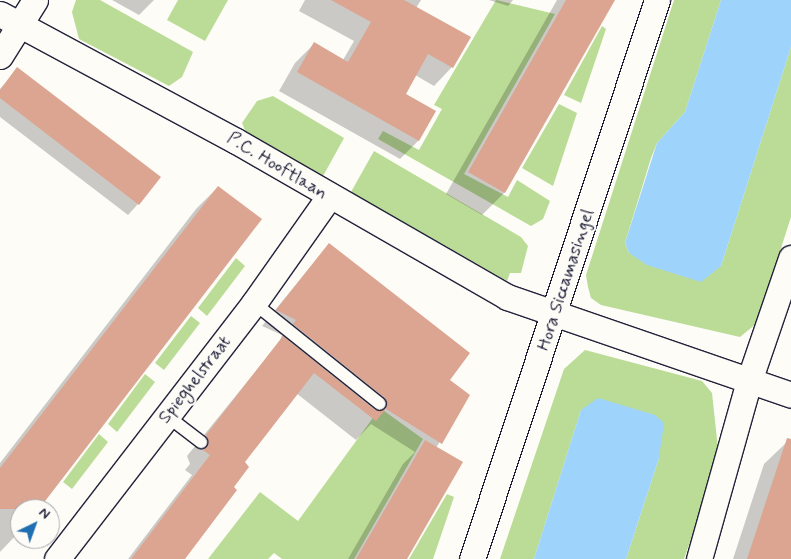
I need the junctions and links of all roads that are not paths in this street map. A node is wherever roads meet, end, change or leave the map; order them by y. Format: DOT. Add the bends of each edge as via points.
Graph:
graph roads {
  1 [pos="35,0"];
  2 [pos="657,0"];
  3 [pos="10,20"];
  4 [pos="0,56"];
  5 [pos="328,198"];
  6 [pos="791,258"];
  7 [pos="254,303"];
  8 [pos="554,316"];
  9 [pos="750,378"];
  10 [pos="791,395"];
  11 [pos="380,404"];
  12 [pos="167,416"];
  13 [pos="201,442"];
  14 [pos="57,559"];
  15 [pos="472,559"];
  16 [pos="699,559"];
  1 -- 3 [label="street"];
  2 -- 8 [label="street, Hora Siccamasingel"];
  3 -- 4 [label="street"];
  3 -- 5 [label="street, P.C. Hooftlaan" via="236,140"];
  5 -- 7 [label="street, Spieghelstraat"];
  5 -- 8 [label="street, P.C. Hooftlaan" via="507,297"];
  6 -- 9 [label="street"];
  7 -- 11 [label="lane"];
  7 -- 12 [label="street, Spieghelstraat"];
  8 -- 9 [label="street, P.C. Hooftlaan"];
  8 -- 15 [label="street, Hora Siccamasingel"];
  9 -- 10 [label="street, P.C. Hooftlaan"];
  9 -- 16 [label="street"];
  12 -- 13 [label="lane"];
  12 -- 14 [label="street, Spieghelstraat"];
}
